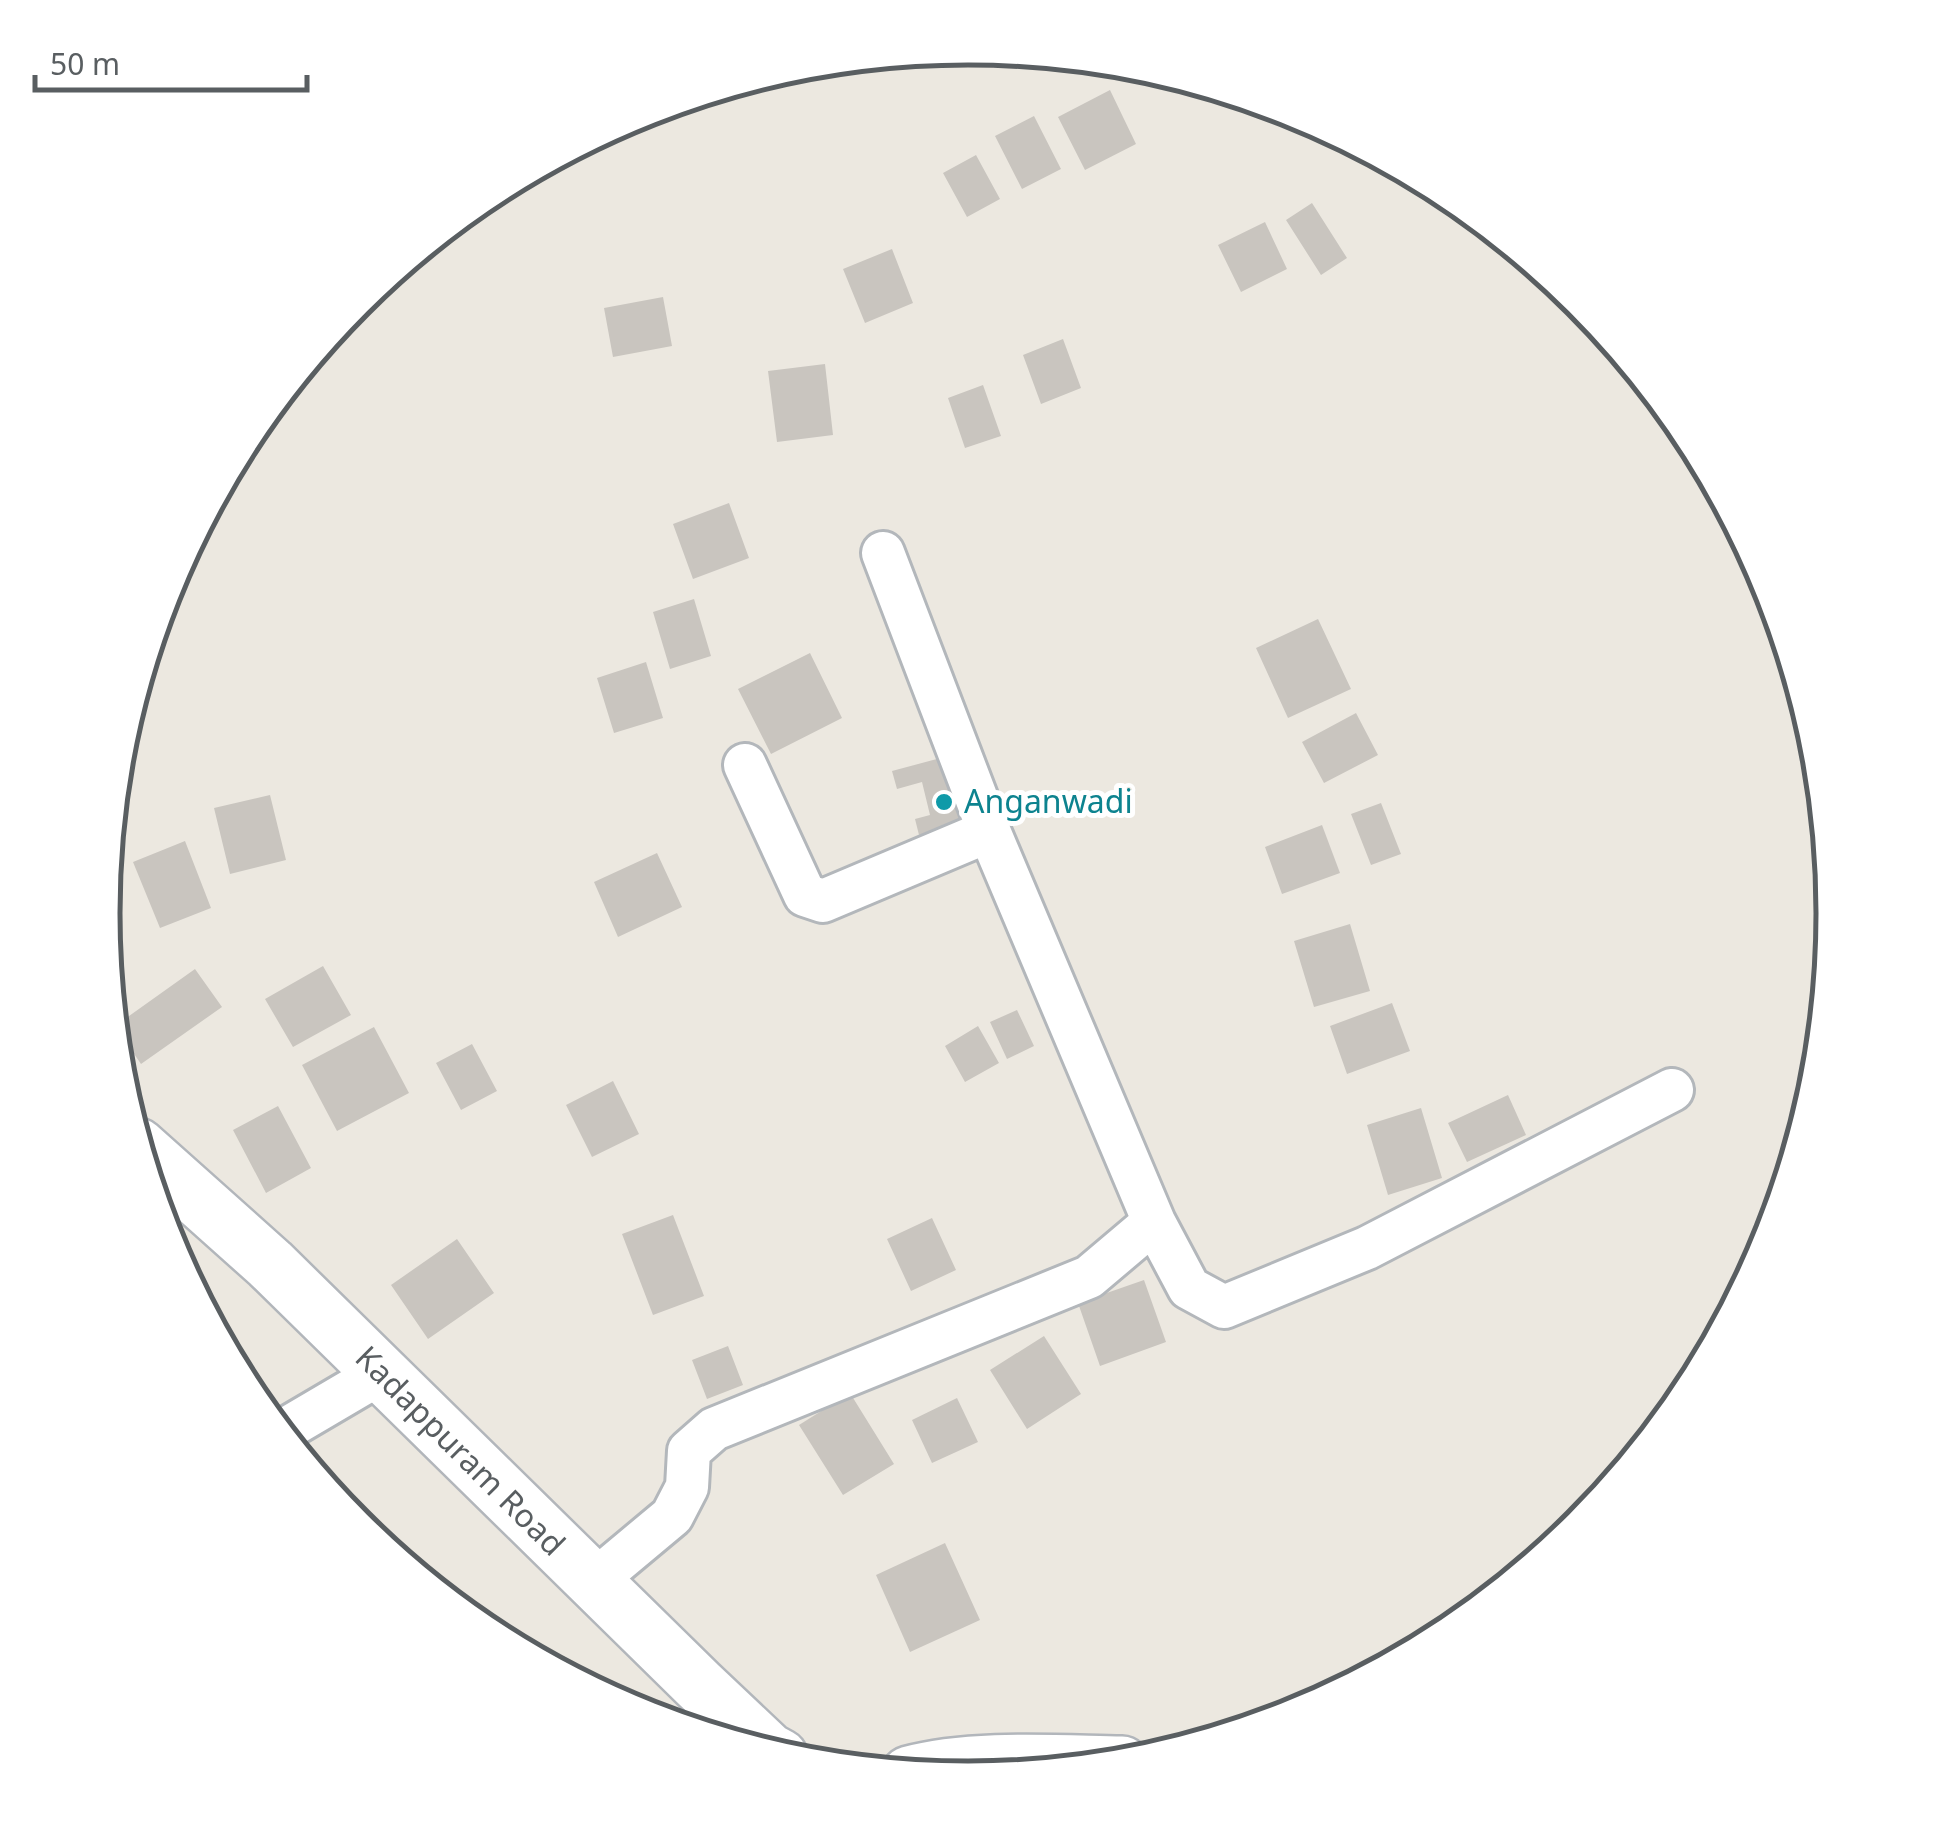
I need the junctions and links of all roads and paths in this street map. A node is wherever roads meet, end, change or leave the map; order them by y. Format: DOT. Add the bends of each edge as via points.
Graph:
graph roads {
  1 [pos="883,553"];
  2 [pos="745,765"];
  3 [pos="989,830"];
  4 [pos="1672,1090"];
  5 [pos="158,1164"];
  6 [pos="1154,1222"];
  7 [pos="381,1372"];
  8 [pos="292,1426"];
  9 [pos="593,1582"];
  10 [pos="751,1734"];
  1 -- 3 [label="street"];
  2 -- 3 [label="street" via="805,895 823,901"];
  3 -- 6 [label="street"];
  4 -- 6 [label="street" via="1367,1248 1224,1307 1189,1288"];
  5 -- 7 [label="main road, Kadappuram Road"];
  6 -- 9 [label="street" via="1089,1277 714,1429 689,1451 687,1487 672,1516"];
  7 -- 8 [label="street"];
  7 -- 9 [label="main road, Kadappuram Road"];
  9 -- 10 [label="main road, Kadappuram Road"];
}
